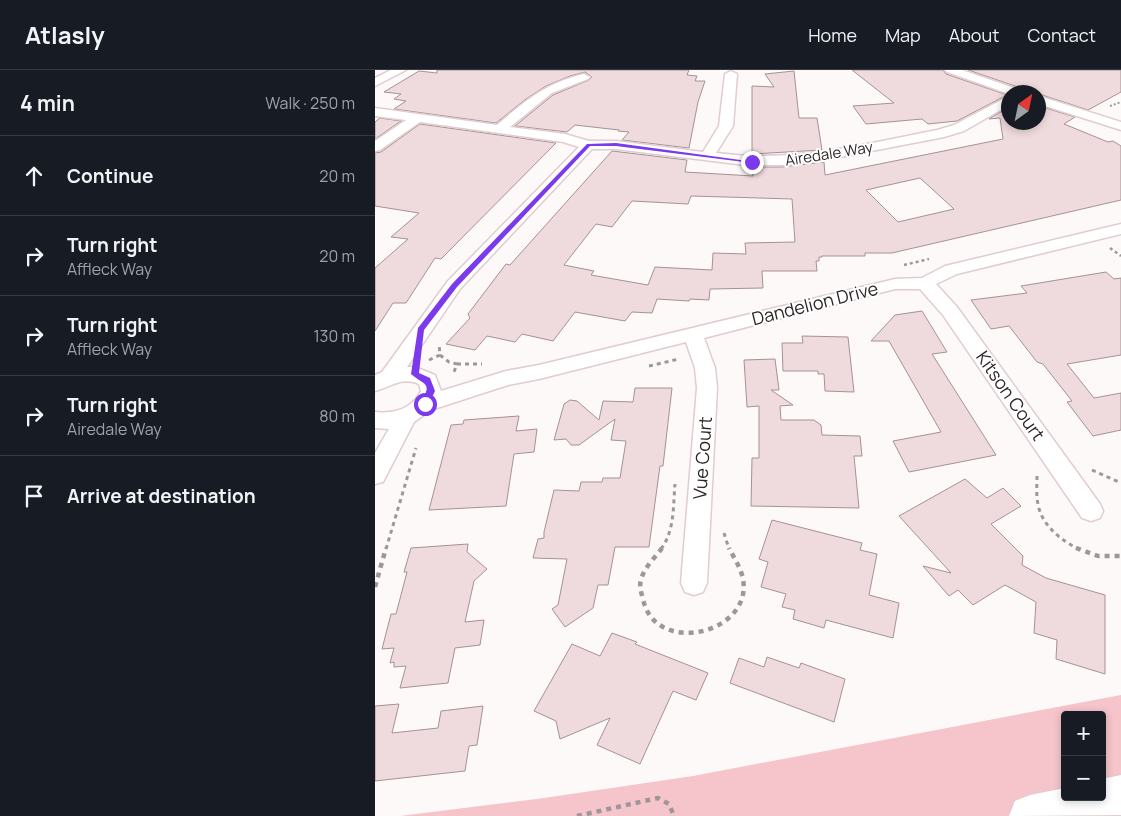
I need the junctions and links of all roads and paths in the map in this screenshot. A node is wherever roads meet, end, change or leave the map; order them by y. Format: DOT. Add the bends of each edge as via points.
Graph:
graph roads {
  1 [pos="400,70"];
  2 [pos="951,70"];
  3 [pos="731,74"];
  4 [pos="584,77"];
  5 [pos="375,82"];
  6 [pos="1001,88"];
  7 [pos="1046,102"];
  8 [pos="1001,104"];
  9 [pos="375,112"];
  10 [pos="1121,112"];
  11 [pos="417,118"];
  12 [pos="1107,121"];
  13 [pos="1121,126"];
  14 [pos="500,129"];
  15 [pos="588,145"];
  16 [pos="375,147"];
  17 [pos="707,156"];
  18 [pos="1115,237"];
  19 [pos="1121,256"];
  20 [pos="925,283"];
  21 [pos="421,330"];
  22 [pos="693,335"];
  23 [pos="440,355"];
  24 [pos="454,372"];
  25 [pos="421,377"];
  26 [pos="506,378"];
  27 [pos="383,380"];
  28 [pos="425,404"];
  29 [pos="406,417"];
  30 [pos="376,428"];
  31 [pos="417,443"];
  32 [pos="375,475"];
  33 [pos="1091,511"];
  34 [pos="695,583"];
  35 [pos="375,587"];
  36 [pos="1099,805"];
  37 [pos="577,816"];
  38 [pos="674,816"];
  39 [pos="1030,816"];
  1 -- 5 [label="street"];
  2 -- 6 [label="street"];
  3 -- 17 [label="street" via="727,126"];
  4 -- 14 [label="street" via="561,78"];
  7 -- 12 [label="street"];
  8 -- 17 [label="street, Airedale Way" via="959,128 825,156 752,162"];
  9 -- 11 [label="street, Airedale Way"];
  10 -- 12 [label="street"];
  11 -- 14 [label="street, Airedale Way"];
  11 -- 16 [label="street"];
  12 -- 13 [label="street"];
  14 -- 15 [label="street, Airedale Way" via="565,138"];
  15 -- 17 [label="street, Airedale Way" via="616,145"];
  15 -- 21 [label="street" via="455,286"];
  18 -- 19 [label="path"];
  18 -- 20 [label="street, Dandelion Drive" via="951,270"];
  20 -- 22 [label="street, Dandelion Drive" via="895,284"];
  20 -- 33 [label="street, Kitson Court" via="951,311"];
  21 -- 25 [label="street"];
  21 -- 27 [label="street"];
  22 -- 26 [label="street, Dandelion Drive"];
  22 -- 34 [label="street, Vue Court" via="705,368 707,388"];
  23 -- 24 [label="path" via="457,364"];
  25 -- 26 [label="street, Dandelion Drive"];
  25 -- 27 [label="street, Dandelion Drive"];
  25 -- 28 [label="street" via="431,391"];
  26 -- 28 [label="street, Dandelion Drive"];
  28 -- 29 [label="street, Dandelion Drive"];
  29 -- 30 [label="street"];
  29 -- 32 [label="street"];
  31 -- 35 [label="path"];
  36 -- 39 [label="main road"];
  37 -- 38 [label="path" via="658,798 667,800"];
}
